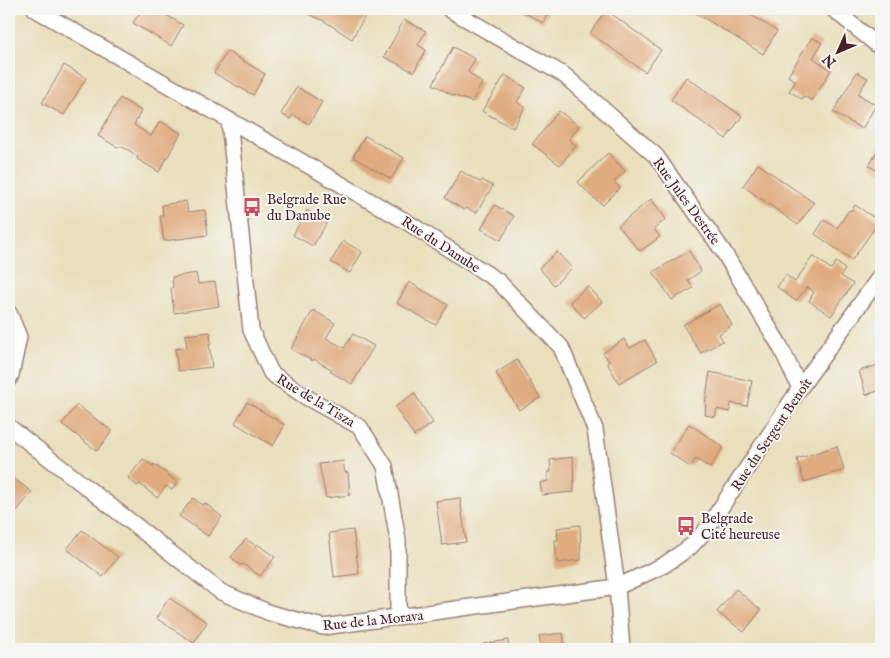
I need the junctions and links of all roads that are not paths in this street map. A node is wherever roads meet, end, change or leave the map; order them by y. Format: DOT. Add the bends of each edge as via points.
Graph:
graph roads {
  1 [pos="35,9"];
  2 [pos="449,9"];
  3 [pos="833,9"];
  4 [pos="881,48"];
  5 [pos="229,120"];
  6 [pos="881,275"];
  7 [pos="9,313"];
  8 [pos="9,379"];
  9 [pos="800,388"];
  10 [pos="9,427"];
  11 [pos="617,587"];
  12 [pos="398,618"];
  13 [pos="622,649"];
  1 -- 5 [label="street, Rue du Danube"];
  2 -- 9 [label="street, Rue Jules Destrée" via="564,75 656,156 724,252 780,346"];
  3 -- 4 [label="street"];
  5 -- 11 [label="street, Rue du Danube" via="407,222 498,281 561,347 595,429"];
  5 -- 12 [label="street, Rue de la Tisza" via="251,330 271,373 360,427 384,466 398,540"];
  6 -- 9 [label="street, Rue du Sergent Benoît"];
  7 -- 8 [label="street" via="19,337"];
  9 -- 11 [label="street, Rue du Sergent Benoît" via="706,530 690,547 664,565"];
  10 -- 12 [label="street, Rue de la Morava" via="221,592 270,613 323,628"];
  11 -- 12 [label="street, Rue de la Morava"];
  11 -- 13 [label="street, Rue du Danube"];
}
